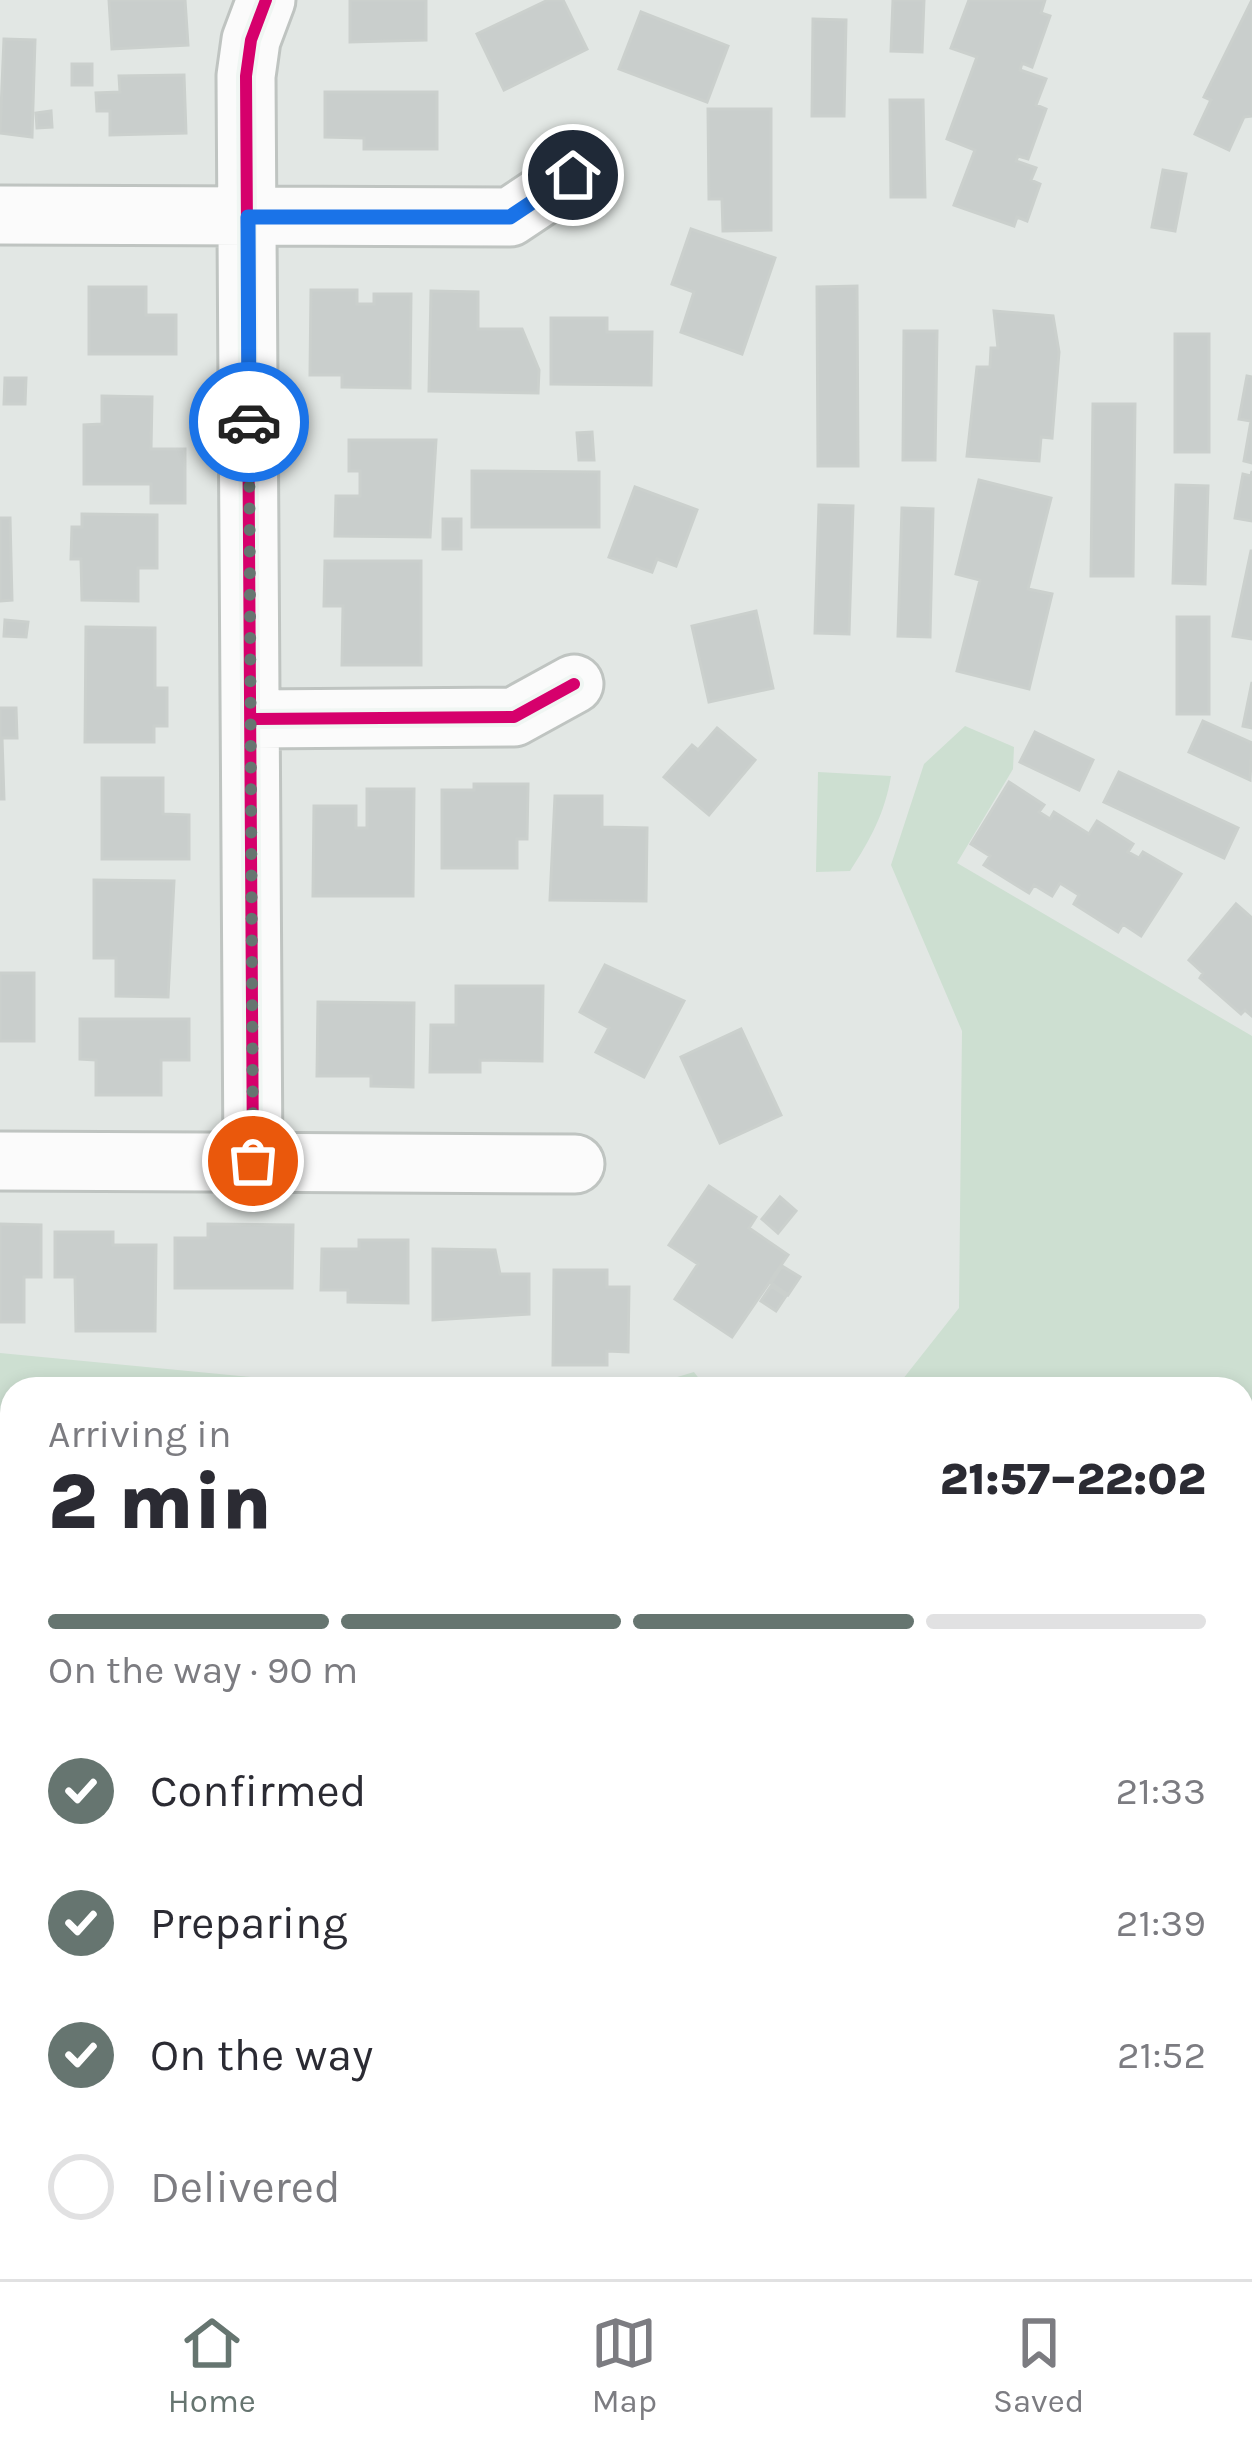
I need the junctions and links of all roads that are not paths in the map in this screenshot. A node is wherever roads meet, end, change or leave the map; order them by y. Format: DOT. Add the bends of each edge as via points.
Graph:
graph roads {
  1 [pos="266,0"];
  2 [pos="573,175"];
  3 [pos="0,215"];
  4 [pos="248,217"];
  5 [pos="574,684"];
  6 [pos="251,719"];
  7 [pos="0,1161"];
  8 [pos="253,1161"];
  9 [pos="575,1164"];
  1 -- 4 [label="street" via="246,76"];
  2 -- 4 [label="street" via="510,217"];
  3 -- 4 [label="street"];
  4 -- 6 [label="street"];
  5 -- 6 [label="street" via="514,717"];
  6 -- 8 [label="street"];
  7 -- 8 [label="street"];
  8 -- 9 [label="street"];
}
